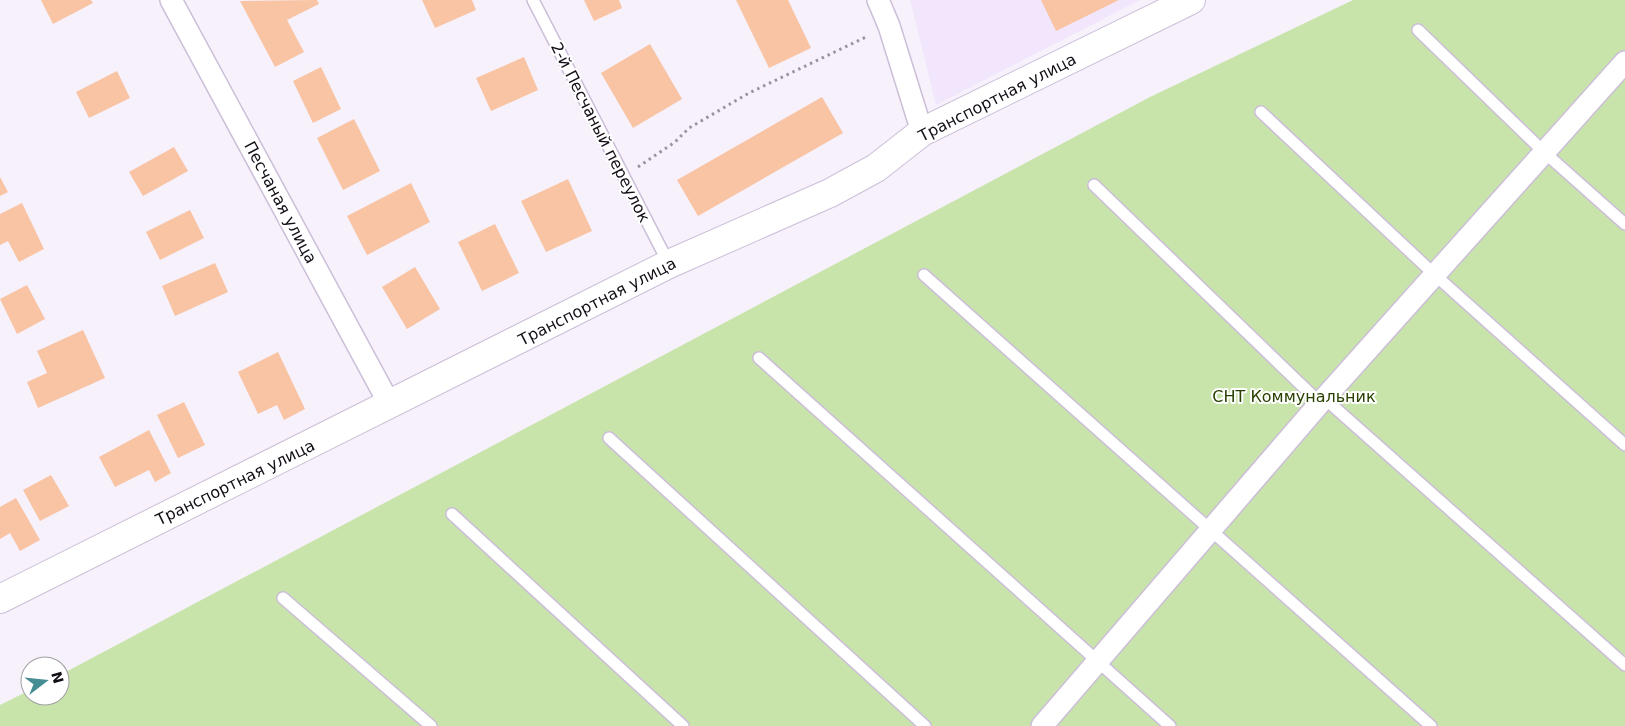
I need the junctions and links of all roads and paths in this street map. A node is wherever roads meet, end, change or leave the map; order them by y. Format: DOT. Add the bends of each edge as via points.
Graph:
graph roads {
  1 [pos="171,0"];
  2 [pos="533,0"];
  3 [pos="878,0"];
  4 [pos="1191,0"];
  5 [pos="889,26"];
  6 [pos="1418,30"];
  7 [pos="1625,62"];
  8 [pos="1261,112"];
  9 [pos="922,132"];
  10 [pos="1544,152"];
  11 [pos="623,177"];
  12 [pos="1094,185"];
  13 [pos="1625,224"];
  14 [pos="669,264"];
  15 [pos="924,275"];
  16 [pos="1435,275"];
  17 [pos="759,358"];
  18 [pos="1322,401"];
  19 [pos="390,405"];
  20 [pos="609,438"];
  21 [pos="1625,445"];
  22 [pos="452,514"];
  23 [pos="1210,531"];
  24 [pos="0,598"];
  25 [pos="283,598"];
  26 [pos="1098,662"];
  27 [pos="1625,665"];
  28 [pos="431,726"];
  29 [pos="683,726"];
  30 [pos="926,726"];
  31 [pos="1042,726"];
  32 [pos="1170,726"];
  33 [pos="1431,726"];
  1 -- 19 [label="street, Песчаная улица"];
  2 -- 11 [label="lane, 2-й Песчаный переулок"];
  3 -- 5 [label="street"];
  4 -- 9 [label="street, Транспортная улица"];
  5 -- 9 [label="street"];
  5 -- 11 [label="path" via="749,93 689,128 675,142"];
  6 -- 10 [label="lane"];
  7 -- 10 [label="street"];
  8 -- 16 [label="lane"];
  9 -- 14 [label="street, Транспортная улица" via="876,168 830,193"];
  10 -- 13 [label="lane"];
  10 -- 16 [label="street"];
  11 -- 14 [label="lane, 2-й Песчаный переулок"];
  12 -- 18 [label="lane"];
  14 -- 19 [label="street, Транспортная улица"];
  15 -- 23 [label="lane"];
  16 -- 18 [label="street"];
  16 -- 21 [label="lane"];
  17 -- 26 [label="lane"];
  18 -- 23 [label="street"];
  18 -- 27 [label="lane"];
  19 -- 24 [label="street, Транспортная улица"];
  20 -- 30 [label="lane"];
  22 -- 29 [label="lane"];
  23 -- 26 [label="street"];
  23 -- 33 [label="lane"];
  25 -- 28 [label="lane"];
  26 -- 31 [label="street"];
  26 -- 32 [label="lane"];
}
